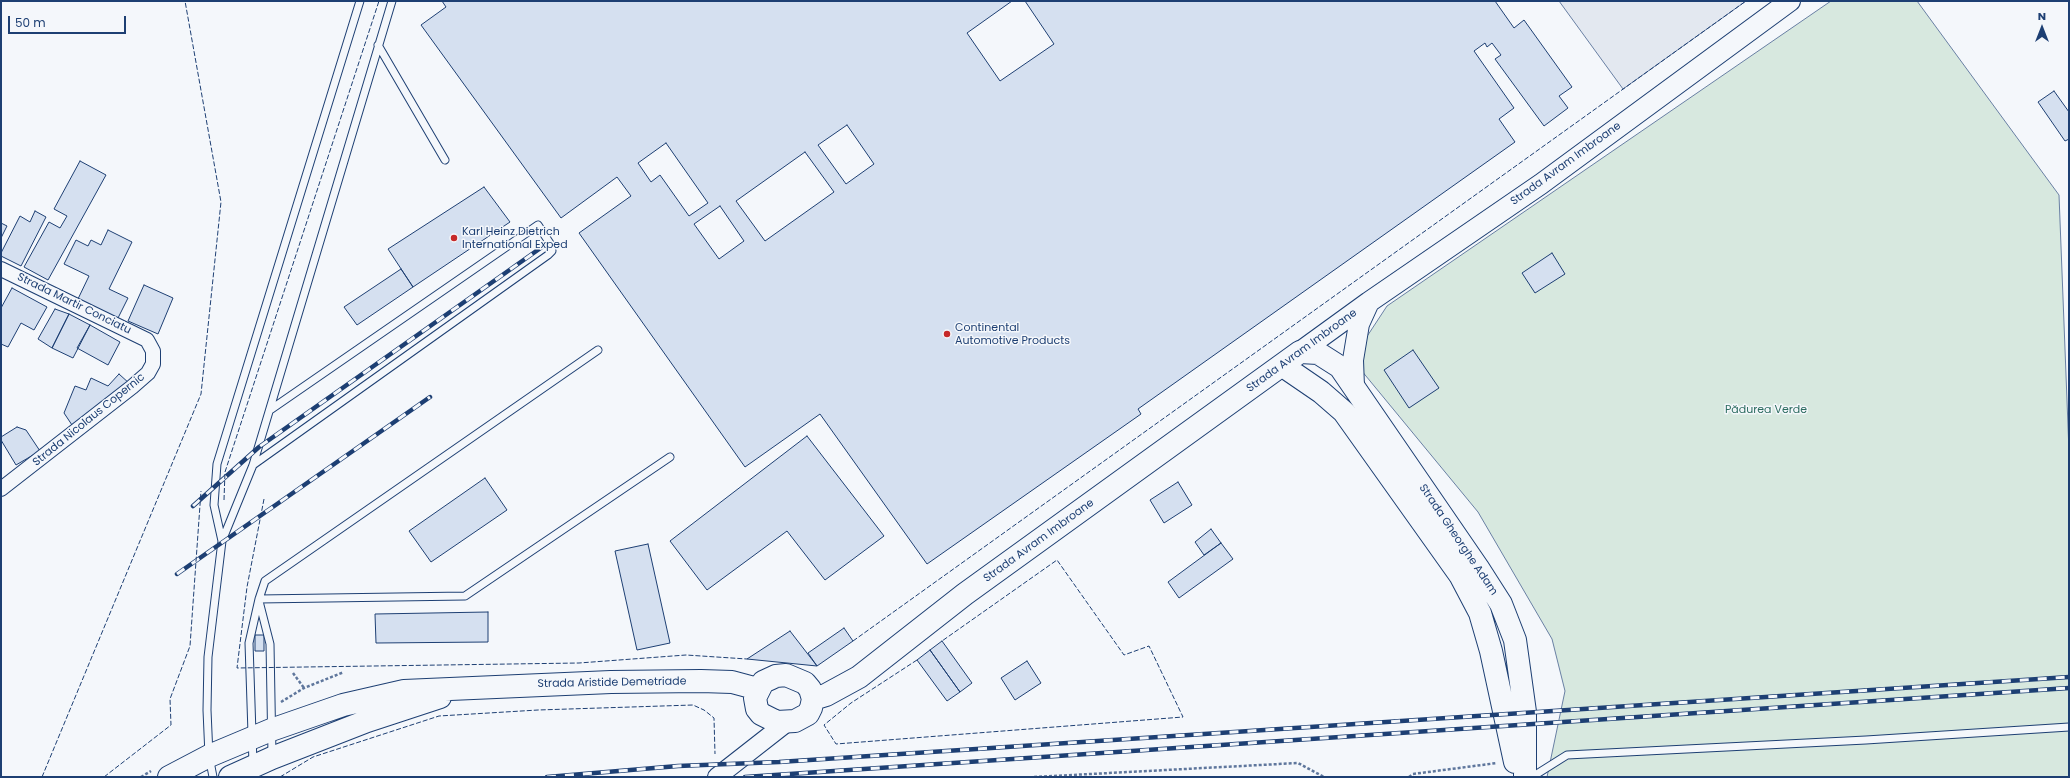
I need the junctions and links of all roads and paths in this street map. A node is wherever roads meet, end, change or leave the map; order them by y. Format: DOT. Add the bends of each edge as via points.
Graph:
graph roads {
  1 [pos="360,1"];
  2 [pos="392,1"];
  3 [pos="1790,1"];
  4 [pos="378,45"];
  5 [pos="445,160"];
  6 [pos="1,269"];
  7 [pos="1369,302"];
  8 [pos="147,340"];
  9 [pos="598,350"];
  10 [pos="1300,352"];
  11 [pos="1283,366"];
  12 [pos="1354,387"];
  13 [pos="270,410"];
  14 [pos="670,457"];
  15 [pos="253,465"];
  16 [pos="1,489"];
  17 [pos="222,541"];
  18 [pos="259,599"];
  19 [pos="293,673"];
  20 [pos="304,688"];
  21 [pos="464,689"];
  22 [pos="758,689"];
  23 [pos="813,699"];
  24 [pos="761,714"];
  25 [pos="786,723"];
  26 [pos="2069,727"];
  27 [pos="261,734"];
  28 [pos="751,749"];
  29 [pos="209,756"];
  30 [pos="262,762"];
  31 [pos="1519,772"];
  32 [pos="169,777"];
  33 [pos="214,777"];
  34 [pos="230,777"];
  35 [pos="717,777"];
  36 [pos="1034,777"];
  37 [pos="1324,777"];
  38 [pos="1409,777"];
  39 [pos="1532,777"];
  1 -- 17 [label="lane" via="217,464 214,505"];
  2 -- 4 [label="lane"];
  3 -- 7 [label="main road, Strada Avram Imbroane" via="1541,184"];
  4 -- 5 [label="lane"];
  4 -- 13 [label="lane"];
  6 -- 8 [label="street, Strada Martir Conciatu"];
  7 -- 10 [label="main road, Strada Avram Imbroane"];
  7 -- 12 [label="main road" via="1360,324 1353,360"];
  8 -- 16 [label="street, Strada Nicolaus Copernic" via="153,350 153,364 148,373"];
  9 -- 18 [label="lane" via="265,580"];
  10 -- 11 [label="main road, Strada Avram Imbroane"];
  10 -- 12 [label="main road, Strada Gheorghe Adam" via="1318,353 1340,367"];
  11 -- 23 [label="main road, Strada Avram Imbroane" via="965,594 859,676 826,695"];
  11 -- 31 [label="main road, Strada Gheorghe Adam" via="1321,392 1344,412 1460,575 1480,613 1492,651"];
  12 -- 31 [label="main road, Strada Gheorghe Adam" via="1501,604 1515,640 1525,712"];
  13 -- 15 [label="lane"];
  13 -- 15 [label="lane" via="538,225 551,245 552,251 548,255"];
  14 -- 18 [label="lane" via="465,596"];
  15 -- 17 [label="lane"];
  17 -- 29 [label="lane" via="208,657"];
  18 -- 27 [label="lane" via="270,644"];
  18 -- 27 [label="lane" via="249,643"];
  19 -- 20 [label="path"];
  21 -- 22 [label="main road, Strada Aristide Demetriade" via="611,682 701,681 732,682"];
  21 -- 27 [label="main road, Strada Aristide Demetriade" via="404,691 343,705"];
  21 -- 30 [label="main road, Strada Aristide Demetriade" via="367,721"];
  22 -- 23 [label="main road" via="762,682 769,678 786,676 805,683"];
  22 -- 24 [label="main road" via="755,703"];
  23 -- 25 [label="main road" via="808,714"];
  24 -- 25 [label="main road" via="777,722"];
  24 -- 28 [label="street"];
  25 -- 28 [label="street"];
  26 -- 39 [label="lane" via="1567,755"];
  27 -- 29 [label="main road, Strada Aristide Demetriade"];
  27 -- 30 [label="lane"];
  27 -- 30 [label="lane"];
  28 -- 35 [label="street"];
  29 -- 32 [label="main road, Strada Aristide Demetriade"];
  29 -- 33 [label="lane"];
  30 -- 34 [label="main road, Strada Aristide Demetriade"];
  31 -- 38 [label="path" via="1444,770"];
  36 -- 37 [label="path" via="1298,763"];
}
